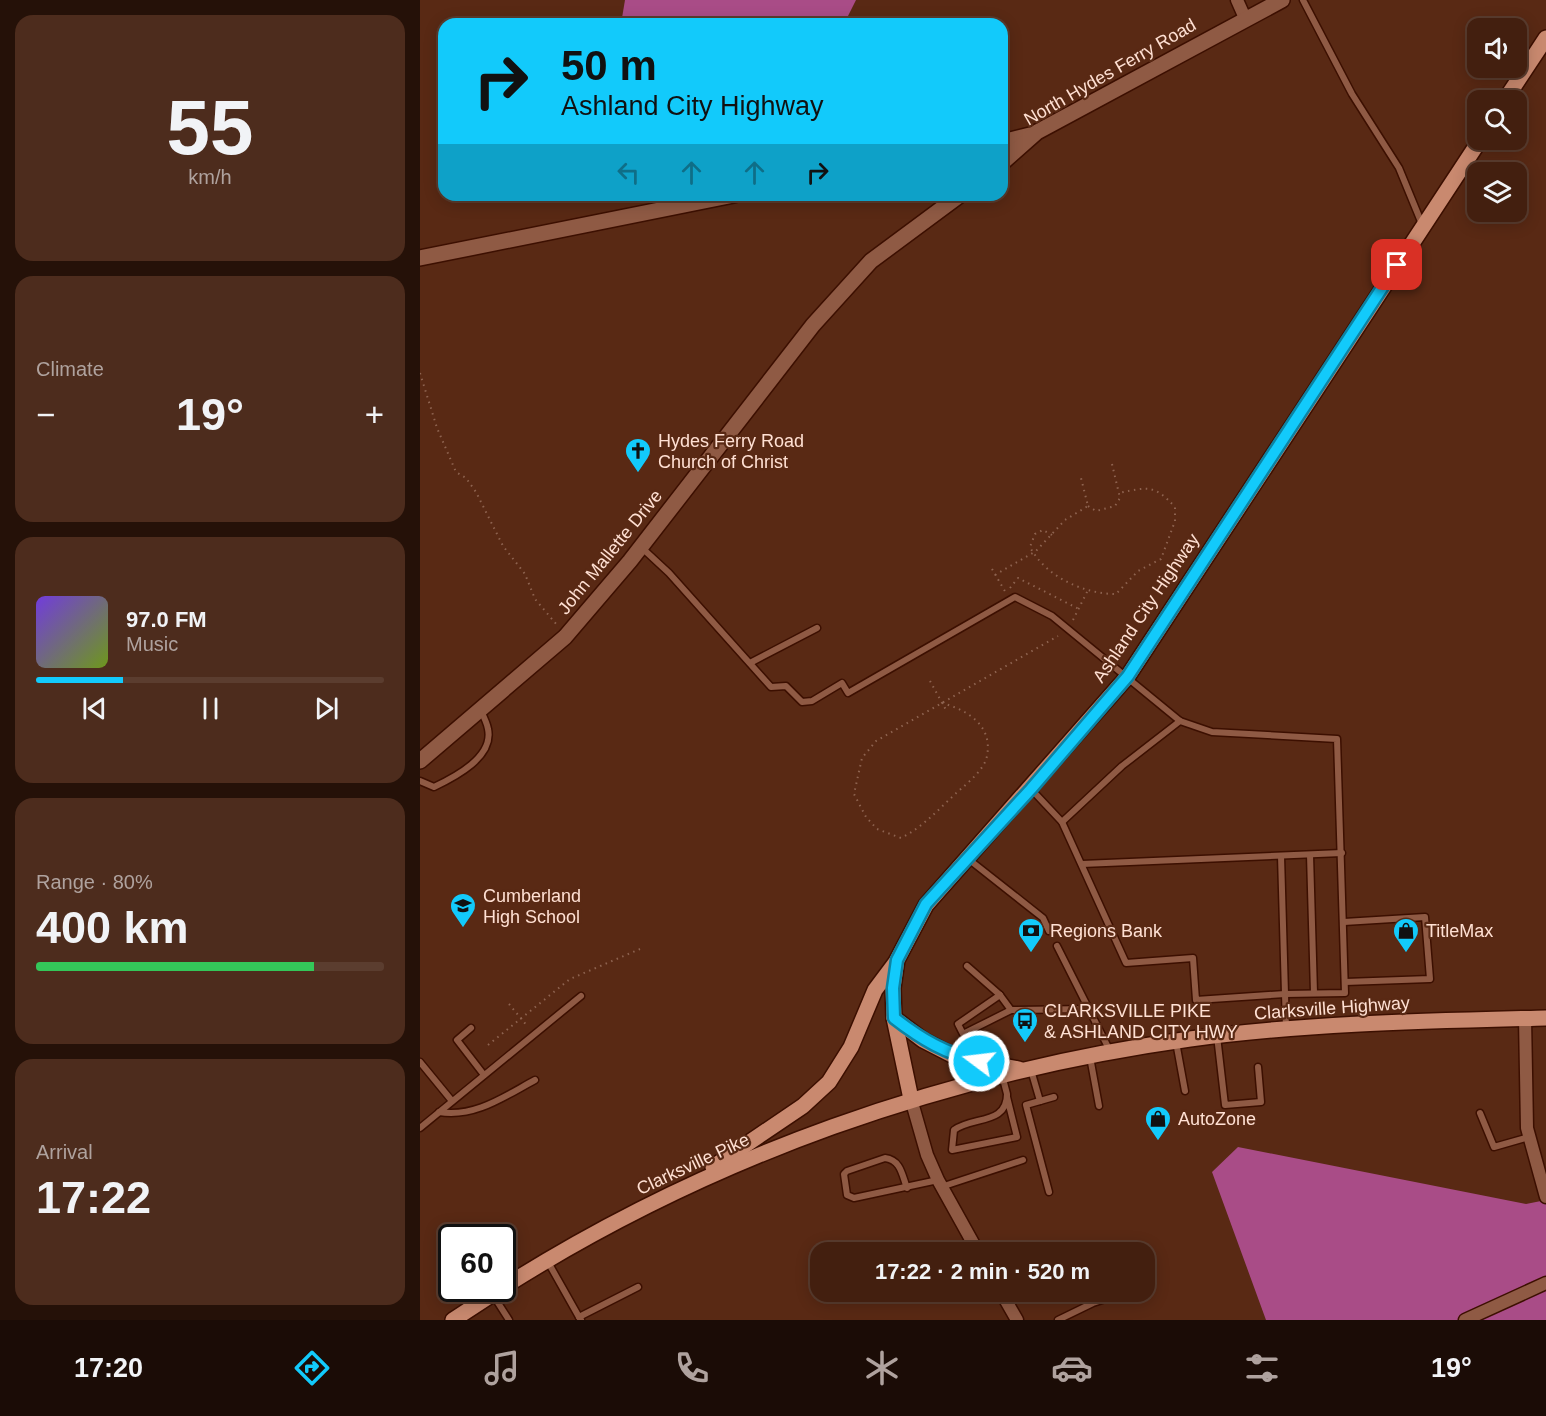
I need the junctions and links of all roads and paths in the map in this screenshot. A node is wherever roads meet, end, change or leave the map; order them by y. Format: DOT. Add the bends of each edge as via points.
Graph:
graph roads {
  1 [pos="1237,0"];
  2 [pos="1282,0"];
  3 [pos="1303,0"];
  4 [pos="1245,18"];
  5 [pos="1546,38"];
  6 [pos="1512,90"];
  7 [pos="1014,143"];
  8 [pos="1473,150"];
  9 [pos="704,201"];
  10 [pos="952,201"];
  11 [pos="1423,226"];
  12 [pos="420,258"];
  13 [pos="420,373"];
  14 [pos="1112,464"];
  15 [pos="1082,478"];
  16 [pos="1119,493"];
  17 [pos="1088,506"];
  18 [pos="1052,535"];
  19 [pos="640,547"];
  20 [pos="1033,553"];
  21 [pos="992,569"];
  22 [pos="995,575"];
  23 [pos="1088,590"];
  24 [pos="1006,593"];
  25 [pos="1010,600"];
  26 [pos="1079,609"];
  27 [pos="1072,622"];
  28 [pos="817,628"];
  29 [pos="1058,636"];
  30 [pos="565,637"];
  31 [pos="750,663"];
  32 [pos="1128,676"];
  33 [pos="930,681"];
  34 [pos="942,703"];
  35 [pos="481,710"];
  36 [pos="946,710"];
  37 [pos="1180,721"];
  38 [pos="420,761"];
  39 [pos="420,781"];
  40 [pos="1031,789"];
  41 [pos="1062,822"];
  42 [pos="1342,853"];
  43 [pos="1310,855"];
  44 [pos="1281,856"];
  45 [pos="967,858"];
  46 [pos="1082,864"];
  47 [pos="1344,922"];
  48 [pos="1049,931"];
  49 [pos="1057,946"];
  50 [pos="640,950"];
  51 [pos="897,960"];
  52 [pos="967,966"];
  53 [pos="1345,982"];
  54 [pos="1314,993"];
  55 [pos="1285,994"];
  56 [pos="1000,995"];
  57 [pos="581,996"];
  58 [pos="509,1004"];
  59 [pos="1088,1009"];
  60 [pos="1011,1010"];
  61 [pos="1546,1017"];
  62 [pos="894,1018"];
  63 [pos="1525,1018"];
  64 [pos="521,1019"];
  65 [pos="471,1028"];
  66 [pos="1286,1029"];
  67 [pos="534,1035"];
  68 [pos="1217,1036"];
  69 [pos="1176,1041"];
  70 [pos="488,1045"];
  71 [pos="1111,1052"];
  72 [pos="1090,1056"];
  73 [pos="420,1062"];
  74 [pos="1258,1067"];
  75 [pos="1028,1069"];
  76 [pos="484,1075"];
  77 [pos="1002,1075"];
  78 [pos="535,1080"];
  79 [pos="1185,1091"];
  80 [pos="1007,1095"];
  81 [pos="1053,1097"];
  82 [pos="910,1099"];
  83 [pos="452,1101"];
  84 [pos="1040,1101"];
  85 [pos="1099,1106"];
  86 [pos="439,1112"];
  87 [pos="1480,1113"];
  88 [pos="421,1124"];
  89 [pos="1529,1137"];
  90 [pos="1023,1160"];
  91 [pos="939,1184"];
  92 [pos="685,1188"];
  93 [pos="906,1188"];
  94 [pos="1049,1192"];
  95 [pos="1546,1197"];
  96 [pos="972,1242"];
  97 [pos="547,1260"];
  98 [pos="516,1279"];
  99 [pos="1546,1282"];
  100 [pos="638,1287"];
  101 [pos="481,1302"];
  102 [pos="503,1302"];
  103 [pos="1006,1302"];
  104 [pos="1096,1302"];
  105 [pos="580,1318"];
  106 [pos="453,1320"];
  107 [pos="509,1320"];
  108 [pos="1017,1320"];
  109 [pos="1058,1320"];
  110 [pos="1465,1320"];
  1 -- 4 [label="street"];
  2 -- 4 [label="street, North Hydes Ferry Road"];
  3 -- 11 [label="lane" via="1352,94 1399,168"];
  4 -- 7 [label="street, North Hydes Ferry Road"];
  5 -- 6 [label="main road"];
  8 -- 11 [label="main road, Ashland City Highway"];
  9 -- 12 [label="street"];
  10 -- 19 [label="street, John Mallette Drive" via="871,261 813,326"];
  11 -- 32 [label="main road, Ashland City Highway"];
  13 -- 30 [label="path" via="456,472 476,492 503,546 525,574 535,599"];
  14 -- 16 [label="path"];
  15 -- 17 [label="path"];
  16 -- 17 [label="path" via="1115,506 1096,511"];
  16 -- 23 [label="path" via="1146,487 1160,490 1175,507 1175,521 1161,559 1138,571 1116,594"];
  17 -- 18 [label="path" via="1065,520"];
  18 -- 20 [label="path"];
  18 -- 20 [label="path" via="1043,530 1035,534 1030,547"];
  19 -- 30 [label="street, John Mallette Drive"];
  19 -- 31 [label="lane" via="669,573"];
  20 -- 22 [label="path"];
  20 -- 23 [label="path" via="1050,572"];
  21 -- 22 [label="path"];
  22 -- 24 [label="path"];
  23 -- 26 [label="path"];
  24 -- 25 [label="path"];
  24 -- 26 [label="path" via="1018,578"];
  25 -- 31 [label="lane" via="848,693 842,683 812,701 802,702 786,686 771,687"];
  25 -- 32 [label="lane" via="1015,597 1052,616"];
  26 -- 27 [label="path"];
  28 -- 31 [label="lane"];
  29 -- 34 [label="path"];
  30 -- 35 [label="street, John Mallette Drive"];
  32 -- 37 [label="lane"];
  32 -- 40 [label="main road, Ashland City Highway"];
  33 -- 34 [label="path"];
  34 -- 34 [label="path" via="876,741 862,758 854,794 877,829 901,838 918,829 977,773 987,757 985,732 966,710"];
  34 -- 36 [label="path"];
  35 -- 38 [label="street, John Mallette Drive"];
  35 -- 39 [label="lane" via="489,731 484,753 452,779 434,787"];
  37 -- 41 [label="lane" via="1122,766"];
  37 -- 42 [label="lane" via="1212,732 1337,739"];
  40 -- 41 [label="lane"];
  40 -- 45 [label="main road, Ashland City Highway"];
  41 -- 46 [label="lane"];
  42 -- 43 [label="lane"];
  42 -- 47 [label="lane"];
  43 -- 44 [label="lane"];
  43 -- 54 [label="lane"];
  44 -- 46 [label="lane"];
  44 -- 55 [label="lane"];
  45 -- 48 [label="lane" via="1042,918"];
  45 -- 51 [label="main road, Ashland City Highway" via="926,904"];
  46 -- 55 [label="lane" via="1126,963 1193,958 1196,1000"];
  47 -- 53 [label="lane"];
  47 -- 53 [label="lane" via="1425,917 1430,979"];
  49 -- 59 [label="lane"];
  50 -- 64 [label="path" via="570,980"];
  51 -- 62 [label="main road, Ashland City Highway"];
  51 -- 92 [label="main road" via="875,990 851,1047 829,1082 803,1106"];
  52 -- 56 [label="lane"];
  53 -- 54 [label="lane" via="1345,993"];
  54 -- 55 [label="lane"];
  55 -- 66 [label="lane"];
  56 -- 60 [label="lane"];
  56 -- 60 [label="lane" via="958,1024 959,1030 963,1034"];
  57 -- 67 [label="lane"];
  58 -- 64 [label="path"];
  59 -- 60 [label="lane"];
  59 -- 71 [label="lane"];
  61 -- 63 [label="main road, Clarksville Highway"];
  62 -- 75 [label="main road" via="923,1040 956,1056"];
  62 -- 82 [label="main road, Ashland City Highway"];
  63 -- 66 [label="main road, Clarksville Highway"];
  63 -- 89 [label="street"];
  64 -- 67 [label="path"];
  64 -- 70 [label="path"];
  65 -- 76 [label="lane" via="457,1040"];
  66 -- 68 [label="main road, Clarksville Highway"];
  67 -- 76 [label="lane"];
  68 -- 69 [label="main road, Clarksville Highway"];
  68 -- 74 [label="lane" via="1225,1105 1261,1102"];
  69 -- 71 [label="main road, Clarksville Highway"];
  69 -- 79 [label="lane"];
  71 -- 72 [label="main road, Clarksville Highway"];
  72 -- 75 [label="main road, Clarksville Highway"];
  72 -- 85 [label="lane"];
  73 -- 83 [label="lane"];
  75 -- 77 [label="main road, Clarksville Highway"];
  75 -- 84 [label="lane"];
  76 -- 83 [label="lane"];
  77 -- 80 [label="lane"];
  77 -- 82 [label="main road, Clarksville Highway"];
  78 -- 86 [label="lane" via="473,1111"];
  80 -- 80 [label="lane" via="1017,1137 952,1150 954,1130 998,1115"];
  81 -- 84 [label="lane"];
  82 -- 91 [label="street"];
  82 -- 92 [label="main road, Clarksville Pike" via="794,1140"];
  83 -- 86 [label="lane"];
  84 -- 94 [label="lane" via="1026,1105"];
  86 -- 88 [label="lane"];
  87 -- 89 [label="lane" via="1494,1147"];
  89 -- 95 [label="street"];
  90 -- 91 [label="lane"];
  91 -- 93 [label="lane"];
  91 -- 96 [label="street"];
  92 -- 97 [label="main road, Clarksville Pike"];
  93 -- 93 [label="lane" via="848,1197 844,1174 885,1158 892,1159"];
  97 -- 98 [label="main road, Clarksville Pike"];
  97 -- 105 [label="lane"];
  99 -- 110 [label="street"];
  100 -- 105 [label="lane"];
  101 -- 106 [label="main road, Clarksville Pike"];
  102 -- 107 [label="lane"];
  103 -- 108 [label="street"];
  104 -- 109 [label="lane"];
}
